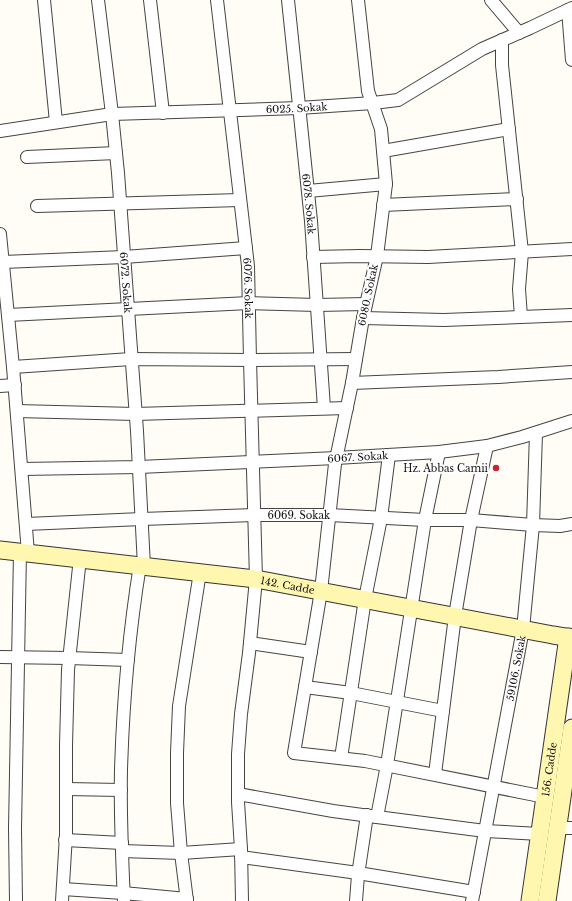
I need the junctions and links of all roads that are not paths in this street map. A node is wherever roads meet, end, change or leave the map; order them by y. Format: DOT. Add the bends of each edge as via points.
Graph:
graph roads {
  1 [pos="44,0"];
  2 [pos="98,0"];
  3 [pos="150,0"];
  4 [pos="217,0"];
  5 [pos="288,0"];
  6 [pos="358,0"];
  7 [pos="491,0"];
  8 [pos="570,9"];
  9 [pos="519,33"];
  10 [pos="502,40"];
  11 [pos="572,60"];
  12 [pos="373,103"];
  13 [pos="299,108"];
  14 [pos="229,110"];
  15 [pos="163,113"];
  16 [pos="112,114"];
  17 [pos="56,122"];
  18 [pos="509,129"];
  19 [pos="0,131"];
  20 [pos="383,151"];
  21 [pos="116,153"];
  22 [pos="27,157"];
  23 [pos="386,184"];
  24 [pos="308,191"];
  25 [pos="240,200"];
  26 [pos="517,200"];
  27 [pos="120,204"];
  28 [pos="383,205"];
  29 [pos="37,206"];
  30 [pos="0,234"];
  31 [pos="246,248"];
  32 [pos="572,249"];
  33 [pos="522,252"];
  34 [pos="377,256"];
  35 [pos="124,257"];
  36 [pos="313,257"];
  37 [pos="3,262"];
  38 [pos="249,304"];
  39 [pos="366,304"];
  40 [pos="317,305"];
  41 [pos="128,310"];
  42 [pos="8,315"];
  43 [pos="572,315"];
  44 [pos="522,317"];
  45 [pos="363,318"];
  46 [pos="131,359"];
  47 [pos="320,359"];
  48 [pos="356,359"];
  49 [pos="250,360"];
  50 [pos="13,367"];
  51 [pos="572,372"];
  52 [pos="352,383"];
  53 [pos="15,385"];
  54 [pos="0,386"];
  55 [pos="324,408"];
  56 [pos="347,408"];
  57 [pos="252,410"];
  58 [pos="17,412"];
  59 [pos="135,414"];
  60 [pos="572,421"];
  61 [pos="536,433"];
  62 [pos="487,446"];
  63 [pos="439,452"];
  64 [pos="389,455"];
  65 [pos="336,458"];
  66 [pos="253,462"];
  67 [pos="139,467"];
  68 [pos="22,469"];
  69 [pos="254,515"];
  70 [pos="330,515"];
  71 [pos="381,518"];
  72 [pos="142,519"];
  73 [pos="425,520"];
  74 [pos="471,520"];
  75 [pos="26,524"];
  76 [pos="572,524"];
  77 [pos="533,525"];
  78 [pos="0,550"];
  79 [pos="24,552"];
  80 [pos="80,558"];
  81 [pos="142,565"];
  82 [pos="200,572"];
  83 [pos="256,579"];
  84 [pos="321,591"];
  85 [pos="365,599"];
  86 [pos="412,608"];
  87 [pos="455,616"];
  88 [pos="523,629"];
  89 [pos="570,637"];
  90 [pos="250,642"];
  91 [pos="311,652"];
  92 [pos="18,657"];
  93 [pos="0,658"];
  94 [pos="69,658"];
  95 [pos="128,660"];
  96 [pos="305,687"];
  97 [pos="351,693"];
  98 [pos="397,702"];
  99 [pos="443,711"];
  100 [pos="572,728"];
  101 [pos="342,758"];
  102 [pos="387,765"];
  103 [pos="435,774"];
  104 [pos="493,787"];
  105 [pos="66,789"];
  106 [pos="121,790"];
  107 [pos="238,794"];
  108 [pos="545,797"];
  109 [pos="372,816"];
  110 [pos="565,828"];
  111 [pos="485,831"];
  112 [pos="540,834"];
  113 [pos="66,840"];
  114 [pos="122,847"];
  115 [pos="241,853"];
  116 [pos="181,854"];
  117 [pos="358,873"];
  118 [pos="63,889"];
  119 [pos="124,897"];
  120 [pos="473,897"];
  121 [pos="187,900"];
  122 [pos="16,901"];
  123 [pos="62,901"];
  124 [pos="242,901"];
  125 [pos="356,901"];
  126 [pos="530,901"];
  127 [pos="547,901"];
  1 -- 17 [label="street"];
  2 -- 16 [label="street, 6072. Sokak"];
  3 -- 15 [label="street"];
  4 -- 14 [label="street, 6076. Sokak"];
  5 -- 13 [label="street, 6078. Sokak"];
  6 -- 12 [label="street, 6080. Sokak" via="368,91"];
  7 -- 9 [label="street"];
  8 -- 9 [label="street, 6025. Sokak"];
  8 -- 11 [label="street"];
  9 -- 10 [label="street, 6025. Sokak"];
  10 -- 12 [label="street, 6025. Sokak" via="482,49 398,100"];
  10 -- 18 [label="street"];
  12 -- 13 [label="street, 6025. Sokak"];
  12 -- 20 [label="street, 6080. Sokak" via="381,129"];
  13 -- 14 [label="street, 6025. Sokak"];
  13 -- 24 [label="street, 6078. Sokak"];
  14 -- 15 [label="street, 6025. Sokak"];
  14 -- 25 [label="street, 6076. Sokak"];
  15 -- 16 [label="street, 6025. Sokak"];
  16 -- 17 [label="street, 6025. Sokak"];
  16 -- 21 [label="street, 6072. Sokak"];
  17 -- 19 [label="street, 6025. Sokak"];
  18 -- 20 [label="street"];
  18 -- 26 [label="street"];
  20 -- 23 [label="street, 6080. Sokak"];
  21 -- 22 [label="street"];
  21 -- 27 [label="street, 6072. Sokak"];
  23 -- 24 [label="street"];
  23 -- 28 [label="street, 6080. Sokak"];
  24 -- 36 [label="street, 6078. Sokak"];
  25 -- 27 [label="street"];
  25 -- 31 [label="street, 6076. Sokak"];
  26 -- 28 [label="street"];
  26 -- 33 [label="street"];
  27 -- 29 [label="street"];
  27 -- 35 [label="street, 6072. Sokak"];
  28 -- 34 [label="street, 6080. Sokak"];
  30 -- 37 [label="street"];
  31 -- 35 [label="street"];
  31 -- 38 [label="street, 6076. Sokak"];
  32 -- 33 [label="street"];
  33 -- 34 [label="street" via="428,258"];
  33 -- 44 [label="street" via="519,289"];
  34 -- 36 [label="street"];
  34 -- 39 [label="street, 6080. Sokak"];
  35 -- 37 [label="street"];
  35 -- 41 [label="street, 6072. Sokak"];
  36 -- 40 [label="street, 6078. Sokak"];
  37 -- 42 [label="street"];
  38 -- 40 [label="street"];
  38 -- 41 [label="street"];
  38 -- 49 [label="street, 6076. Sokak"];
  39 -- 40 [label="street"];
  39 -- 45 [label="street, 6080. Sokak"];
  40 -- 47 [label="street, 6078. Sokak"];
  41 -- 42 [label="street"];
  41 -- 46 [label="street, 6072. Sokak"];
  42 -- 50 [label="street"];
  43 -- 44 [label="street"];
  44 -- 45 [label="street" via="444,320"];
  45 -- 48 [label="street, 6080. Sokak"];
  46 -- 49 [label="street"];
  46 -- 50 [label="street"];
  46 -- 59 [label="street, 6072. Sokak"];
  47 -- 48 [label="street"];
  47 -- 49 [label="street"];
  47 -- 55 [label="street, 6078. Sokak"];
  48 -- 52 [label="street, 6080. Sokak"];
  49 -- 57 [label="street, 6076. Sokak"];
  50 -- 53 [label="street"];
  51 -- 52 [label="street"];
  52 -- 56 [label="street, 6080. Sokak"];
  53 -- 54 [label="street"];
  53 -- 58 [label="street"];
  55 -- 56 [label="street"];
  55 -- 57 [label="street"];
  56 -- 65 [label="street, 6080. Sokak"];
  57 -- 59 [label="street"];
  57 -- 66 [label="street, 6076. Sokak"];
  58 -- 59 [label="street"];
  58 -- 68 [label="street"];
  59 -- 67 [label="street, 6072. Sokak"];
  60 -- 61 [label="street, 6067. Sokak"];
  61 -- 62 [label="street, 6067. Sokak"];
  61 -- 77 [label="street, 59106. Sokak"];
  62 -- 63 [label="street, 6067. Sokak"];
  62 -- 74 [label="street"];
  63 -- 64 [label="street, 6067. Sokak"];
  63 -- 73 [label="street"];
  64 -- 65 [label="street, 6067. Sokak"];
  64 -- 71 [label="street"];
  65 -- 66 [label="street, 6067. Sokak"];
  65 -- 70 [label="street, 6080. Sokak"];
  66 -- 67 [label="street, 6067. Sokak"];
  66 -- 69 [label="street, 6076. Sokak"];
  67 -- 68 [label="street, 6067. Sokak"];
  67 -- 72 [label="street, 6072. Sokak"];
  68 -- 75 [label="street"];
  69 -- 70 [label="street, 6069. Sokak"];
  69 -- 72 [label="street, 6069. Sokak"];
  69 -- 83 [label="street, 6076. Sokak"];
  70 -- 71 [label="street, 6069. Sokak"];
  70 -- 84 [label="street, 6080. Sokak"];
  71 -- 73 [label="street, 6069. Sokak"];
  71 -- 85 [label="street"];
  72 -- 75 [label="street, 6069. Sokak"];
  72 -- 81 [label="street, 6072. Sokak"];
  73 -- 74 [label="street, 6069. Sokak"];
  73 -- 86 [label="street"];
  74 -- 77 [label="street, 6069. Sokak"];
  74 -- 87 [label="street"];
  75 -- 79 [label="street"];
  76 -- 77 [label="street, 6069. Sokak"];
  77 -- 88 [label="street, 59106. Sokak"];
  78 -- 79 [label="street, 142. Cadde"];
  79 -- 80 [label="street, 142. Cadde"];
  79 -- 92 [label="street"];
  80 -- 81 [label="street, 142. Cadde"];
  80 -- 94 [label="street"];
  81 -- 82 [label="street, 142. Cadde"];
  81 -- 95 [label="street, 6072. Sokak" via="133,608"];
  82 -- 83 [label="street, 142. Cadde"];
  82 -- 116 [label="street" via="180,706 177,803"];
  83 -- 84 [label="street, 142. Cadde"];
  83 -- 90 [label="street, 6076. Sokak"];
  84 -- 85 [label="street, 142. Cadde"];
  84 -- 91 [label="street, 6080. Sokak"];
  85 -- 86 [label="street, 142. Cadde"];
  85 -- 97 [label="street"];
  86 -- 87 [label="street, 142. Cadde"];
  86 -- 98 [label="street"];
  87 -- 88 [label="street, 142. Cadde"];
  87 -- 99 [label="street"];
  88 -- 89 [label="street, 142. Cadde"];
  88 -- 104 [label="street, 59106. Sokak"];
  89 -- 108 [label="street, 156. Cadde"];
  90 -- 91 [label="street"];
  90 -- 107 [label="street, 6076. Sokak" via="241,714"];
  91 -- 96 [label="street, 6080. Sokak"];
  92 -- 93 [label="street"];
  92 -- 94 [label="street"];
  92 -- 122 [label="street"];
  94 -- 95 [label="street"];
  94 -- 105 [label="street"];
  95 -- 106 [label="street, 6072. Sokak" via="124,693"];
  96 -- 97 [label="street"];
  96 -- 101 [label="street, 6080. Sokak" via="294,753"];
  97 -- 98 [label="street"];
  97 -- 101 [label="street"];
  98 -- 99 [label="street"];
  98 -- 102 [label="street"];
  99 -- 103 [label="street"];
  100 -- 110 [label="street, 156. Cadde"];
  101 -- 102 [label="street"];
  102 -- 103 [label="street"];
  102 -- 109 [label="street"];
  103 -- 104 [label="street"];
  104 -- 108 [label="street"];
  104 -- 111 [label="street, 59106. Sokak"];
  105 -- 106 [label="street"];
  105 -- 113 [label="street"];
  106 -- 114 [label="street, 6072. Sokak"];
  107 -- 109 [label="street"];
  107 -- 115 [label="street, 6076. Sokak"];
  108 -- 112 [label="street, 156. Cadde"];
  109 -- 111 [label="street"];
  109 -- 117 [label="street"];
  110 -- 127 [label="street, 156. Cadde"];
  111 -- 112 [label="street"];
  111 -- 120 [label="street, 59106. Sokak"];
  112 -- 126 [label="street, 156. Cadde"];
  113 -- 114 [label="street"];
  113 -- 118 [label="street"];
  114 -- 116 [label="street"];
  114 -- 119 [label="street, 6072. Sokak"];
  115 -- 116 [label="street"];
  115 -- 117 [label="street"];
  115 -- 124 [label="street, 6076. Sokak"];
  116 -- 121 [label="street"];
  117 -- 120 [label="street"];
  117 -- 125 [label="street"];
  118 -- 119 [label="street"];
  118 -- 123 [label="street"];
  119 -- 121 [label="street"];
}
